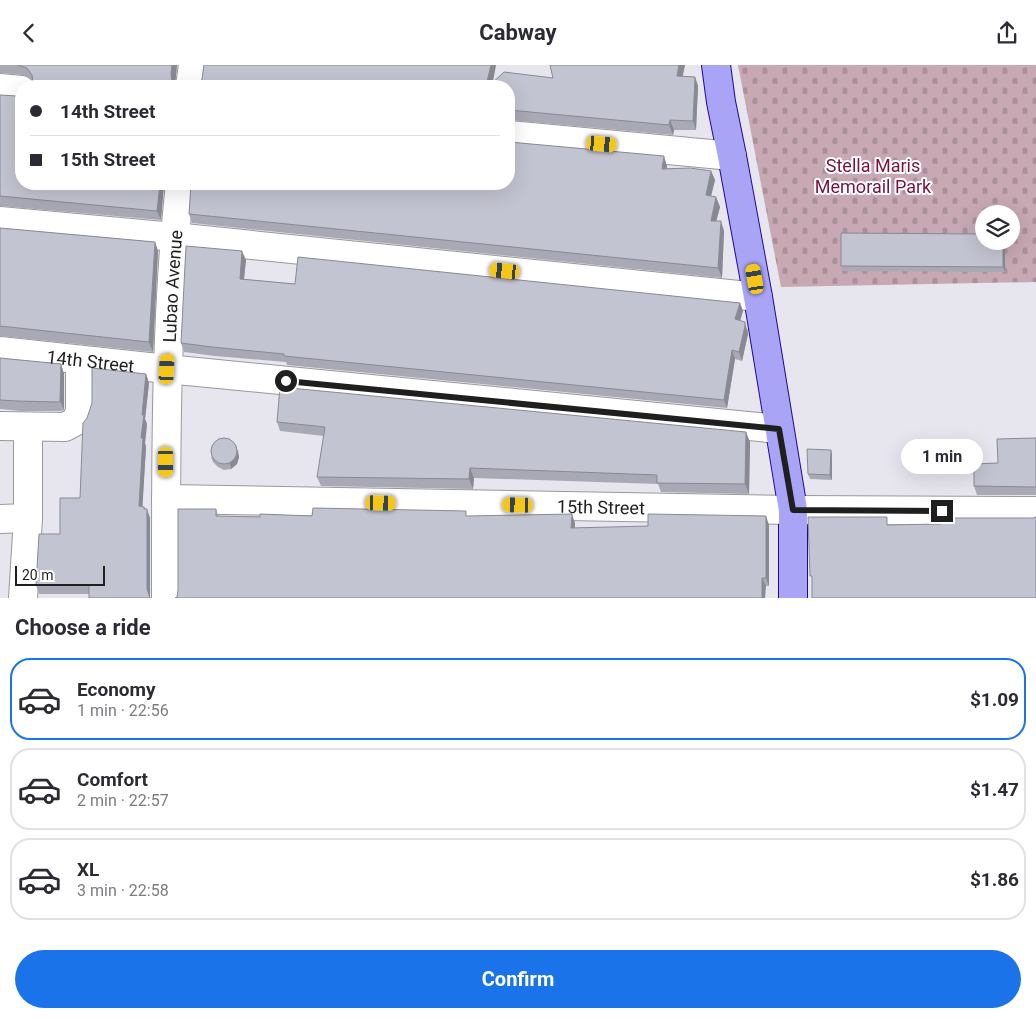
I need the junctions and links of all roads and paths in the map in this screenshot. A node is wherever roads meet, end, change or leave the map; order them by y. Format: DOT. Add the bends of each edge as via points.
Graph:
graph roads {
  1 [pos="193,65"];
  2 [pos="716,65"];
  3 [pos="191,80"];
  4 [pos="0,88"];
  5 [pos="15,89"];
  6 [pos="515,136"];
  7 [pos="732,156"];
  8 [pos="179,190"];
  9 [pos="0,221"];
  10 [pos="174,237"];
  11 [pos="758,297"];
  12 [pos="0,351"];
  13 [pos="80,359"];
  14 [pos="167,369"];
  15 [pos="0,426"];
  16 [pos="28,427"];
  17 [pos="779,429"];
  18 [pos="166,499"];
  19 [pos="793,510"];
  20 [pos="1036,511"];
  21 [pos="28,518"];
  22 [pos="0,519"];
  23 [pos="23,598"];
  24 [pos="166,598"];
  25 [pos="793,598"];
  1 -- 3 [label="street"];
  2 -- 7 [label="main road"];
  4 -- 5 [label="street"];
  6 -- 7 [label="street"];
  7 -- 11 [label="main road"];
  8 -- 10 [label="street, Lubao Avenue"];
  9 -- 10 [label="street"];
  10 -- 11 [label="street"];
  10 -- 14 [label="street, Lubao Avenue"];
  11 -- 17 [label="main road"];
  12 -- 13 [label="street, 14th Street"];
  13 -- 14 [label="street, 14th Street"];
  13 -- 16 [label="street" via="80,411 76,421 65,427"];
  14 -- 17 [label="street, 14th Street"];
  14 -- 18 [label="street, Lubao Avenue"];
  15 -- 16 [label="street"];
  16 -- 21 [label="street"];
  17 -- 19 [label="main road"];
  18 -- 19 [label="street, 15th Street"];
  18 -- 24 [label="street, Lubao Avenue"];
  19 -- 20 [label="street, 15th Street"];
  19 -- 25 [label="main road"];
  21 -- 22 [label="street"];
  21 -- 23 [label="street"];
}
